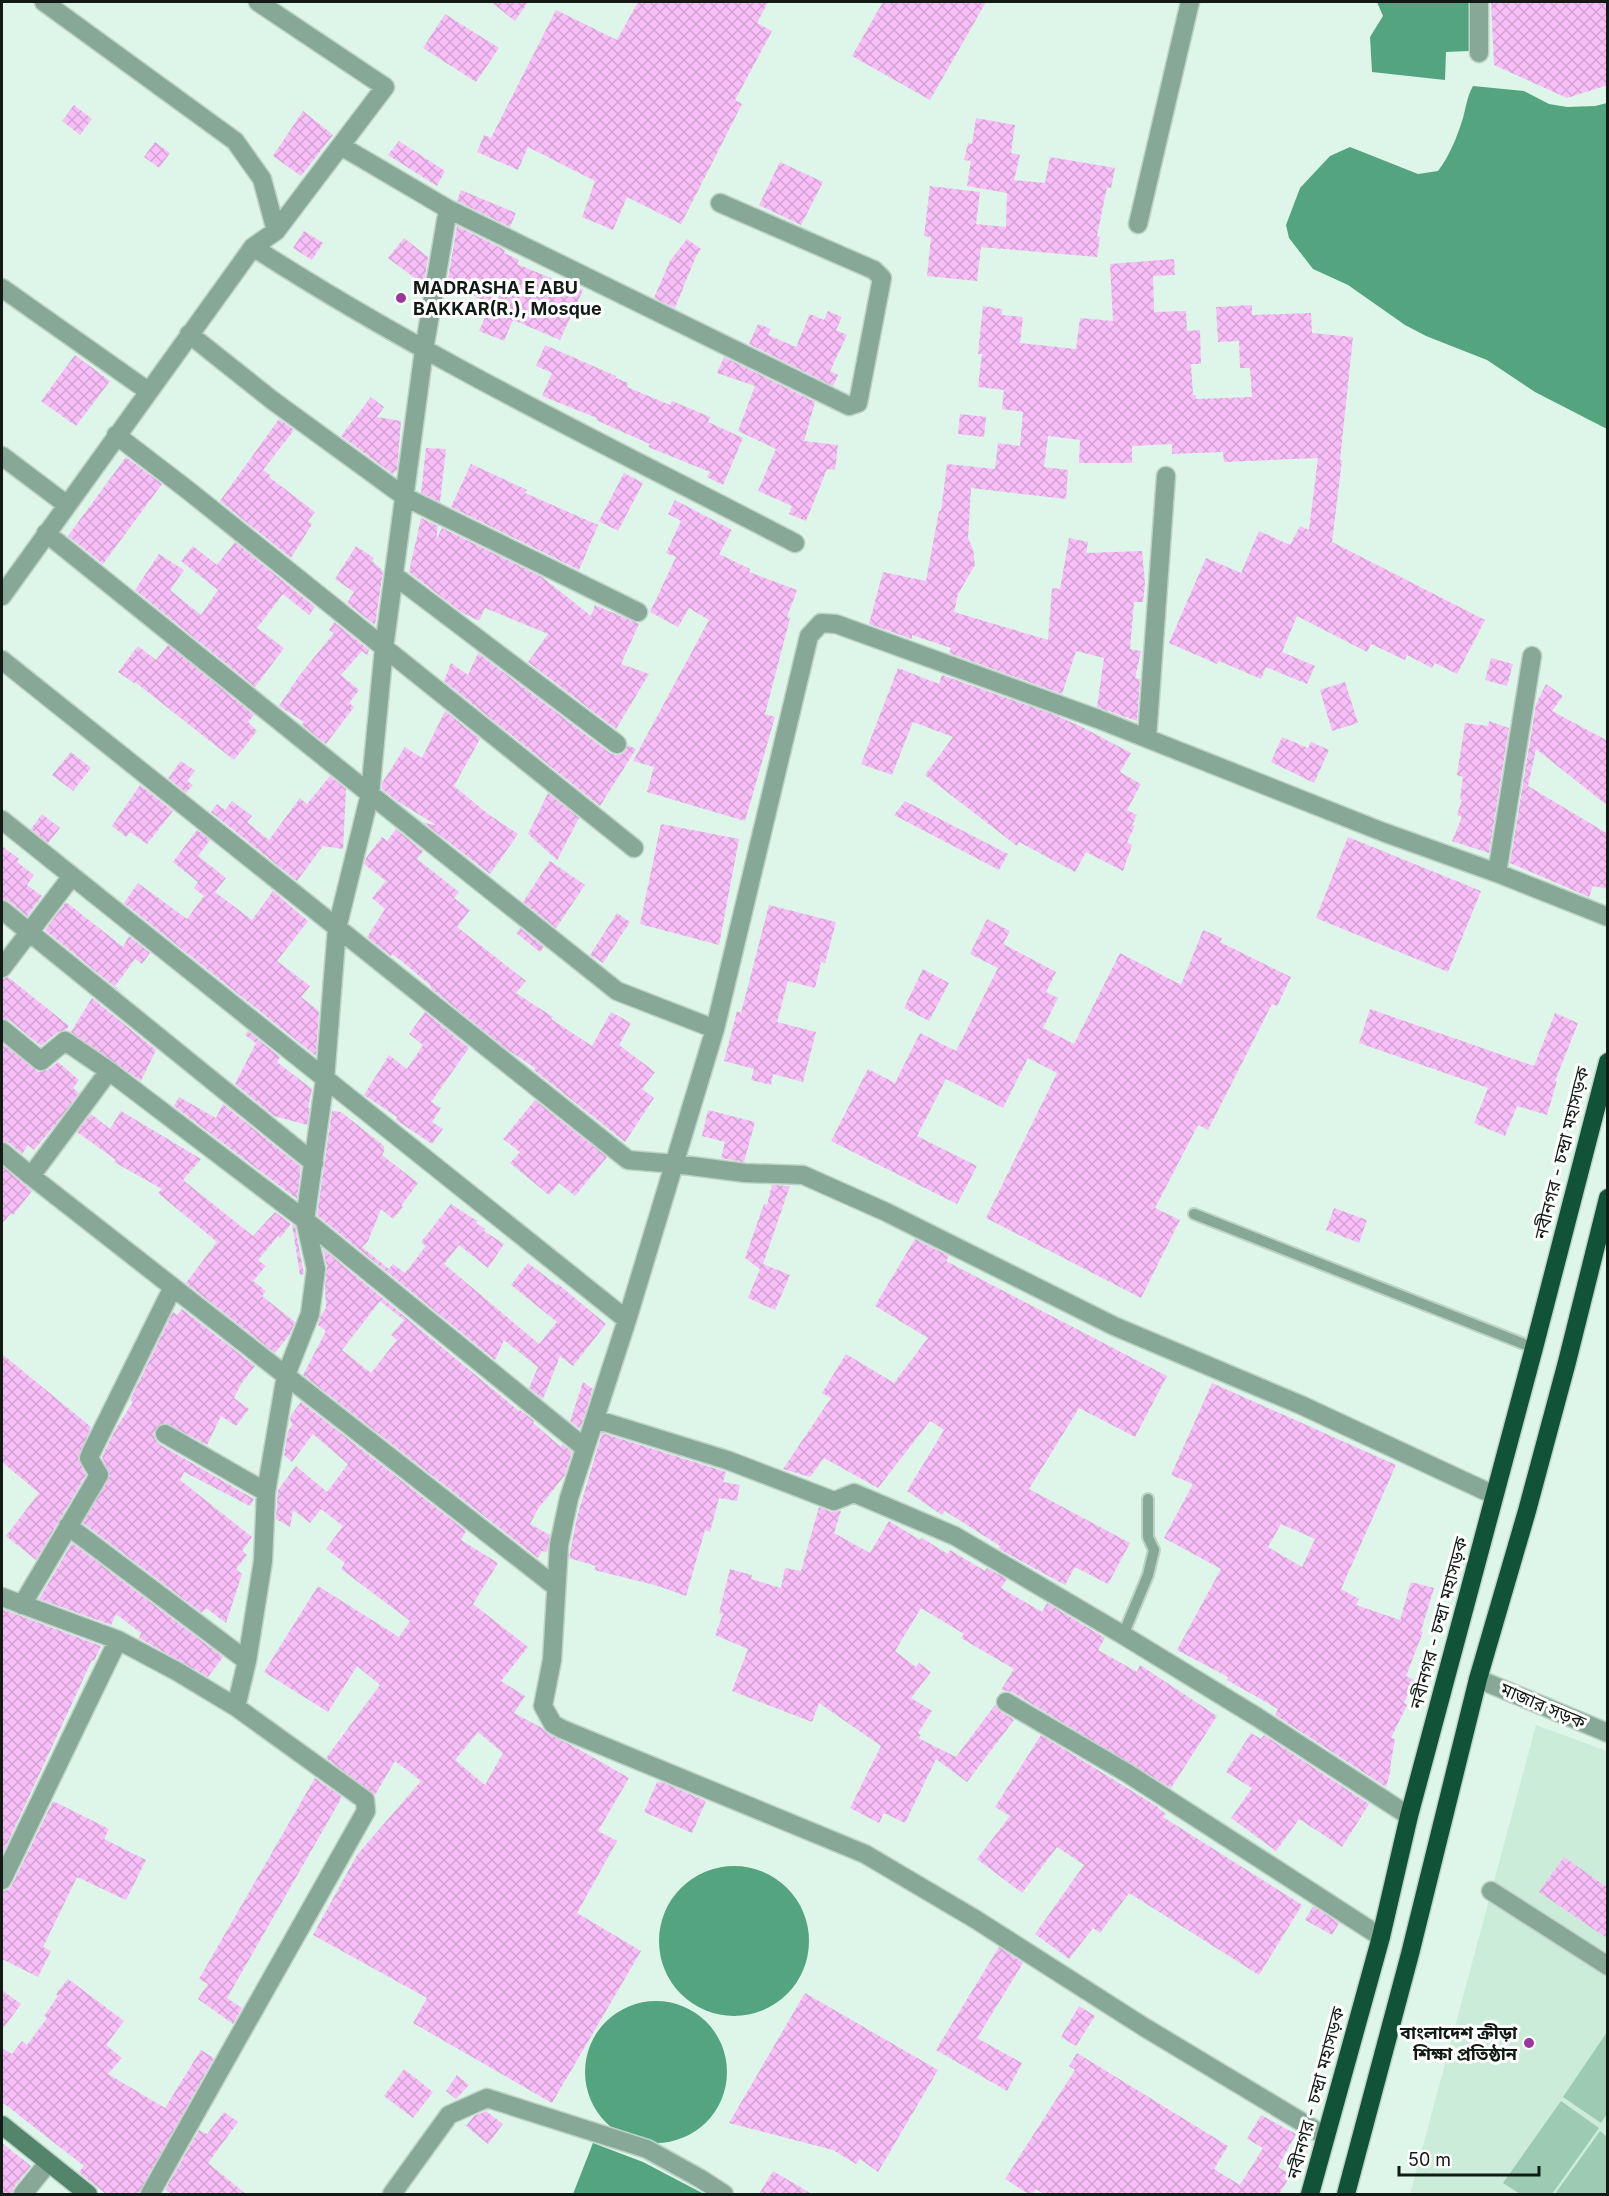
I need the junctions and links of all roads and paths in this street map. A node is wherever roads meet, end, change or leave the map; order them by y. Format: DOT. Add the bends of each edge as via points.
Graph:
graph roads {
  1 [pos="44,2"];
  2 [pos="258,2"];
  3 [pos="1190,2"];
  4 [pos="1479,2"];
  5 [pos="1479,53"];
  6 [pos="341,146"];
  7 [pos="720,203"];
  8 [pos="448,209"];
  9 [pos="1138,224"];
  10 [pos="276,231"];
  11 [pos="253,247"];
  12 [pos="2,288"];
  13 [pos="189,334"];
  14 [pos="424,350"];
  15 [pos="148,391"];
  16 [pos="116,435"];
  17 [pos="2,456"];
  18 [pos="1166,476"];
  19 [pos="405,497"];
  20 [pos="67,505"];
  21 [pos="46,533"];
  22 [pos="795,543"];
  23 [pos="395,576"];
  24 [pos="2,596"];
  25 [pos="639,612"];
  26 [pos="384,648"];
  27 [pos="1532,656"];
  28 [pos="2,660"];
  29 [pos="1147,738"];
  30 [pos="617,744"];
  31 [pos="370,795"];
  32 [pos="2,820"];
  33 [pos="634,848"];
  34 [pos="1497,873"];
  35 [pos="72,876"];
  36 [pos="2,910"];
  37 [pos="1608,917"];
  38 [pos="337,928"];
  39 [pos="29,932"];
  40 [pos="2,968"];
  41 [pos="2,1029"];
  42 [pos="715,1029"];
  43 [pos="1608,1062"];
  44 [pos="110,1071"];
  45 [pos="326,1079"];
  46 [pos="2,1152"];
  47 [pos="314,1163"];
  48 [pos="676,1164"];
  49 [pos="31,1176"];
  50 [pos="1608,1198"];
  51 [pos="1194,1214"];
  52 [pos="305,1220"];
  53 [pos="173,1287"];
  54 [pos="627,1320"];
  55 [pos="1534,1348"];
  56 [pos="286,1376"];
  57 [pos="595,1419"];
  58 [pos="165,1434"];
  59 [pos="585,1448"];
  60 [pos="266,1492"];
  61 [pos="1494,1495"];
  62 [pos="1148,1499"];
  63 [pos="68,1526"];
  64 [pos="556,1587"];
  65 [pos="2,1597"];
  66 [pos="22,1605"];
  67 [pos="1124,1635"];
  68 [pos="118,1640"];
  69 [pos="247,1661"];
  70 [pos="1478,1679"];
  71 [pos="1006,1702"];
  72 [pos="236,1707"];
  73 [pos="1608,1733"];
  74 [pos="1409,1816"];
  75 [pos="2,1880"];
  76 [pos="1491,1891"];
  77 [pos="1381,1936"];
  78 [pos="1608,1966"];
  79 [pos="2,2125"];
  80 [pos="1325,2136"];
  81 [pos="48,2163"];
  82 [pos="23,2194"];
  83 [pos="88,2194"];
  84 [pos="150,2194"];
  85 [pos="392,2194"];
  86 [pos="724,2194"];
  87 [pos="1310,2194"];
  88 [pos="1346,2194"];
  1 -- 10 [label="street" via="235,141 262,179"];
  2 -- 6 [label="street" via="385,87"];
  3 -- 9 [label="street"];
  4 -- 5 [label="street"];
  6 -- 8 [label="street"];
  6 -- 10 [label="street"];
  7 -- 8 [label="street" via="880,274 858,403 849,406"];
  8 -- 14 [label="street"];
  10 -- 11 [label="street"];
  11 -- 13 [label="street"];
  11 -- 14 [label="street"];
  12 -- 15 [label="street"];
  13 -- 15 [label="street"];
  13 -- 19 [label="street"];
  14 -- 19 [label="street"];
  14 -- 22 [label="street"];
  15 -- 16 [label="street"];
  16 -- 20 [label="street"];
  16 -- 26 [label="street"];
  17 -- 20 [label="street"];
  18 -- 29 [label="street"];
  19 -- 23 [label="street"];
  19 -- 25 [label="street"];
  20 -- 21 [label="street"];
  21 -- 24 [label="street"];
  21 -- 31 [label="street"];
  23 -- 26 [label="street"];
  23 -- 30 [label="street"];
  26 -- 31 [label="street"];
  26 -- 33 [label="street"];
  27 -- 34 [label="street"];
  28 -- 38 [label="street"];
  29 -- 34 [label="street"];
  29 -- 42 [label="street" via="836,624 821,623 809,636"];
  31 -- 38 [label="street"];
  31 -- 42 [label="street" via="617,991"];
  32 -- 35 [label="street"];
  34 -- 37 [label="street"];
  35 -- 39 [label="street"];
  35 -- 45 [label="street"];
  36 -- 39 [label="street"];
  38 -- 45 [label="street"];
  38 -- 48 [label="street" via="628,1160"];
  39 -- 40 [label="street"];
  39 -- 47 [label="street"];
  41 -- 44 [label="street" via="41,1061 65,1041"];
  42 -- 48 [label="street"];
  43 -- 55 [label="highway, নবীনগর - চন্দ্রা মহাসড়ক"];
  44 -- 49 [label="street"];
  44 -- 52 [label="street"];
  45 -- 47 [label="street"];
  45 -- 54 [label="street"];
  46 -- 49 [label="street"];
  47 -- 52 [label="street"];
  48 -- 54 [label="street"];
  48 -- 61 [label="street" via="745,1173 804,1175 1113,1326 1301,1405"];
  49 -- 53 [label="street"];
  50 -- 70 [label="highway" via="1533,1488"];
  51 -- 55 [label="lane"];
  52 -- 56 [label="street" via="315,1280 310,1314"];
  52 -- 59 [label="street"];
  53 -- 56 [label="street"];
  53 -- 63 [label="street" via="91,1453 89,1458 99,1475"];
  54 -- 57 [label="street"];
  55 -- 61 [label="highway, নবীনগর - চন্দ্রা মহাসড়ক"];
  56 -- 60 [label="street"];
  56 -- 64 [label="street"];
  57 -- 59 [label="street"];
  57 -- 67 [label="street" via="727,1460 834,1501 854,1493 955,1536"];
  58 -- 60 [label="street"];
  59 -- 64 [label="street" via="559,1545"];
  60 -- 69 [label="street" via="263,1561"];
  61 -- 74 [label="highway, নবীনগর - চন্দ্রা মহাসড়ক"];
  62 -- 67 [label="lane" via="1148,1538 1154,1550"];
  63 -- 66 [label="street"];
  63 -- 69 [label="street"];
  64 -- 80 [label="street" via="552,1660 543,1706 553,1724 865,1854"];
  65 -- 66 [label="street"];
  66 -- 68 [label="street"];
  67 -- 74 [label="street"];
  68 -- 72 [label="street"];
  68 -- 75 [label="street"];
  69 -- 72 [label="street"];
  70 -- 73 [label="street, মাজার সড়ক"];
  70 -- 88 [label="highway"];
  71 -- 77 [label="street" via="1127,1773"];
  72 -- 84 [label="street" via="365,1800 366,1811"];
  74 -- 77 [label="highway, নবীনগর - চন্দ্রা মহাসড়ক"];
  76 -- 78 [label="street"];
  77 -- 80 [label="highway, নবীনগর - চন্দ্রা মহাসড়ক"];
  79 -- 81 [label="street"];
  80 -- 87 [label="highway, নবীনগর - চন্দ্রা মহাসড়ক"];
  81 -- 82 [label="street"];
  81 -- 83 [label="street"];
  85 -- 86 [label="street" via="449,2115 487,2098 646,2148"];
}
